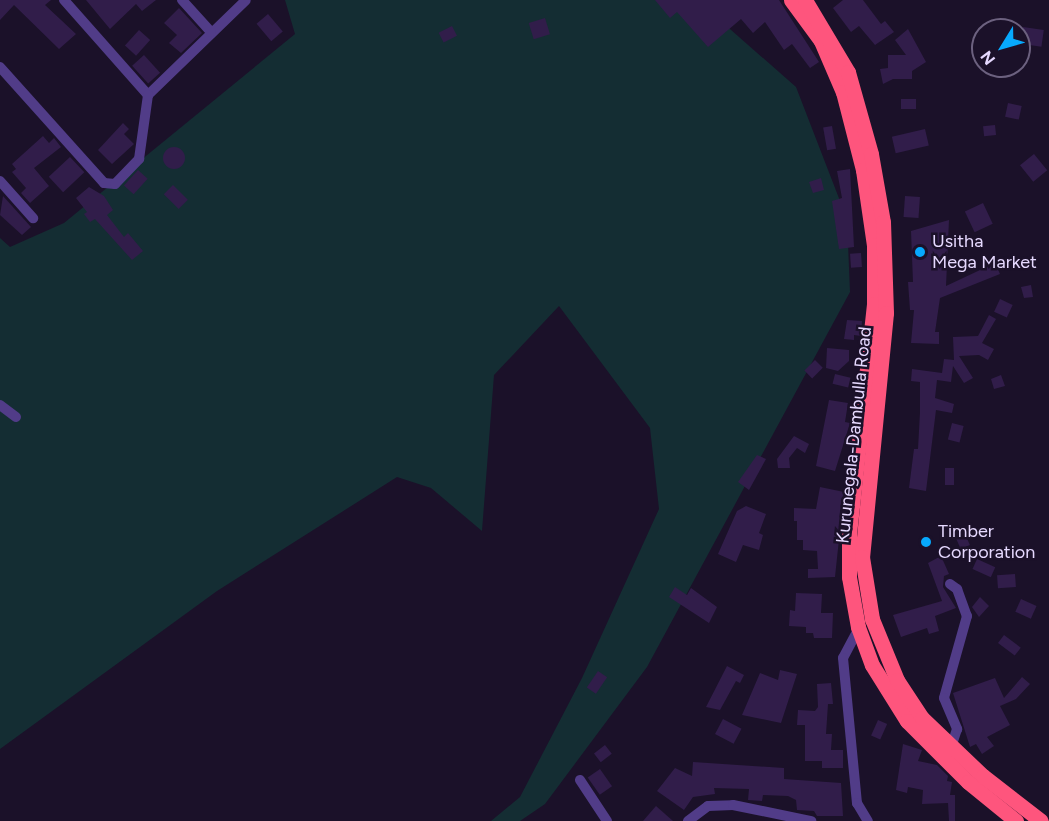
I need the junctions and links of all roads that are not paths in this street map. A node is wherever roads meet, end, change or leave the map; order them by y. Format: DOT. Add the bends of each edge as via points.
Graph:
graph roads {
  1 [pos="64,0"];
  2 [pos="182,0"];
  3 [pos="246,0"];
  4 [pos="791,0"];
  5 [pos="805,0"];
  6 [pos="211,32"];
  7 [pos="0,67"];
  8 [pos="148,95"];
  9 [pos="0,181"];
  10 [pos="33,218"];
  11 [pos="0,405"];
  12 [pos="16,417"];
  13 [pos="950,584"];
  14 [pos="872,619"];
  15 [pos="858,627"];
  16 [pos="951,748"];
  17 [pos="579,780"];
  18 [pos="607,821"];
  19 [pos="688,821"];
  20 [pos="811,821"];
  21 [pos="868,821"];
  22 [pos="1016,821"];
  23 [pos="1041,821"];
  1 -- 8 [label="street"];
  2 -- 6 [label="street"];
  3 -- 6 [label="street"];
  4 -- 15 [label="highway, Kurunegala-Dambulla Road" via="821,41 846,100 863,170 874,245 874,304 849,535 849,577"];
  5 -- 14 [label="highway, Kurunegala-Dambulla Road" via="848,72 871,154 884,232 886,313 862,557"];
  6 -- 8 [label="street"];
  7 -- 8 [label="street" via="104,183 115,184 139,159"];
  9 -- 10 [label="street"];
  11 -- 12 [label="street"];
  13 -- 16 [label="street" via="957,589 967,616 944,698 957,729"];
  14 -- 15 [label="street"];
  14 -- 16 [label="highway, Kurunegala-Dambulla Road" via="910,702"];
  15 -- 21 [label="street" via="843,658 857,803"];
  15 -- 22 [label="highway, Kurunegala-Dambulla Road" via="872,665 907,722 968,782"];
  16 -- 23 [label="highway, Kurunegala-Dambulla Road"];
  17 -- 18 [label="street"];
  19 -- 20 [label="street" via="708,806 733,805"];
}
